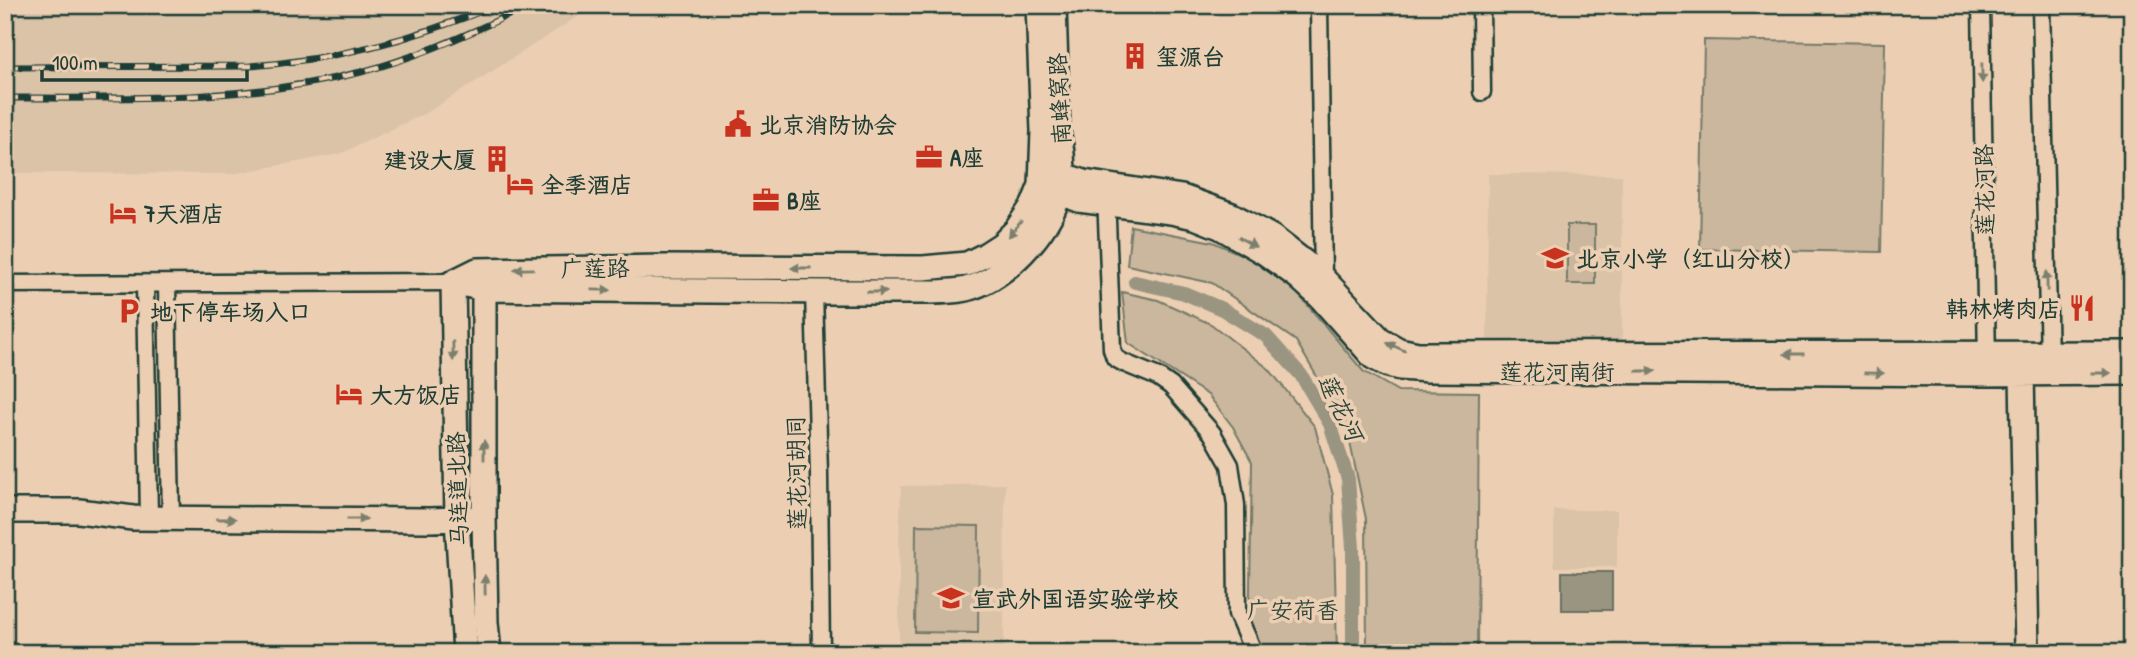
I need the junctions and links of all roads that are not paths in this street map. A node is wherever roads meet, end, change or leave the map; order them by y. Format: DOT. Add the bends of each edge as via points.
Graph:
graph roads {
  1 [pos="1038,5"];
  2 [pos="1054,5"];
  3 [pos="1319,5"];
  4 [pos="1481,5"];
  5 [pos="1981,5"];
  6 [pos="2041,5"];
  7 [pos="1482,92"];
  8 [pos="1051,180"];
  9 [pos="1106,195"];
  10 [pos="1323,279"];
  11 [pos="453,282"];
  12 [pos="156,284"];
  13 [pos="5,285"];
  14 [pos="484,289"];
  15 [pos="814,292"];
  16 [pos="2132,353"];
  17 [pos="1987,363"];
  18 [pos="2049,363"];
  19 [pos="2022,373"];
  20 [pos="2132,373"];
  21 [pos="5,511"];
  22 [pos="161,518"];
  23 [pos="484,518"];
  24 [pos="457,519"];
  25 [pos="465,653"];
  26 [pos="489,653"];
  27 [pos="821,653"];
  28 [pos="1254,653"];
  29 [pos="2027,653"];
  1 -- 8 [label="main road, 南蜂窝路" via="1043,131"];
  2 -- 8 [label="main road, 南蜂窝路" via="1062,144"];
  3 -- 10 [label="street"];
  4 -- 7 [label="street"];
  5 -- 17 [label="street, 莲花河路, one-way"];
  18 -- 6 [label="street, one-way"];
  8 -- 9 [label="main road, 莲花河南街" via="1079,200"];
  8 -- 11 [label="main road, 广莲路, one-way" via="1016,230 985,256 967,264 477,270"];
  15 -- 8 [label="main road, 广莲路, one-way" via="936,292 966,289 994,278 1018,259 1051,216"];
  9 -- 10 [label="main road, 莲花河南街" via="1182,197 1231,215 1272,237"];
  9 -- 17 [label="main road, 莲花河南街, one-way" via="1195,217 1243,240 1298,277 1373,357 1400,368"];
  9 -- 28 [label="street" via="1112,349 1115,358 1171,386 1212,433 1230,465 1236,505 1237,614"];
  17 -- 10 [label="main road, 莲花河南街, one-way" via="1418,354 1399,351 1380,339"];
  11 -- 12 [label="street, 广莲路"];
  11 -- 14 [label="main road, 广莲路"];
  11 -- 24 [label="main road, 马连道北路, one-way"];
  12 -- 13 [label="street, 广莲路"];
  12 -- 22 [label="street"];
  14 -- 15 [label="main road, 广莲路, one-way"];
  23 -- 14 [label="main road, 马连道北路, one-way"];
  15 -- 27 [label="street, 莲花河胡同"];
  16 -- 18 [label="main road, 莲花河南街"];
  17 -- 18 [label="main road, 莲花河南街"];
  17 -- 19 [label="main road, 莲花河南街"];
  18 -- 19 [label="main road, 莲花河南街"];
  18 -- 20 [label="main road, 莲花河南街, one-way"];
  19 -- 29 [label="main road"];
  21 -- 22 [label="main road"];
  22 -- 24 [label="main road, one-way"];
  23 -- 24 [label="main road"];
  26 -- 23 [label="main road, 马连道北路, one-way"];
  24 -- 25 [label="main road, 马连道北路"];
}
